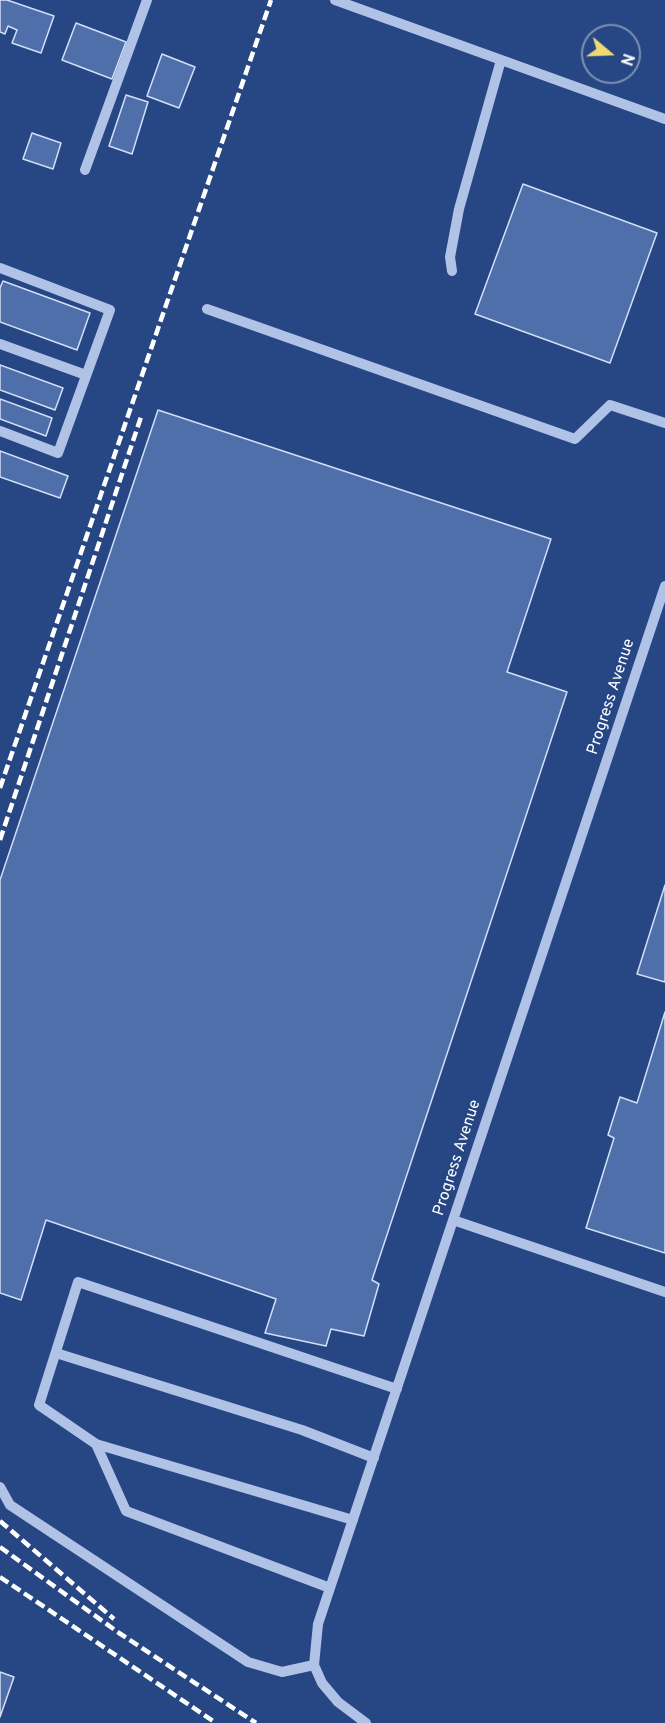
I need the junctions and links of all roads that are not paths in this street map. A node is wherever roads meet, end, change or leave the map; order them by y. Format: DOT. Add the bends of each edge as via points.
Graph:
graph roads {
  1 [pos="147,0"];
  2 [pos="335,0"];
  3 [pos="501,60"];
  4 [pos="665,119"];
  5 [pos="85,170"];
  6 [pos="0,267"];
  7 [pos="452,271"];
  8 [pos="207,309"];
  9 [pos="0,344"];
  10 [pos="86,375"];
  11 [pos="665,423"];
  12 [pos="0,431"];
  13 [pos="665,586"];
  14 [pos="453,1220"];
  15 [pos="665,1292"];
  16 [pos="56,1353"];
  17 [pos="397,1389"];
  18 [pos="96,1444"];
  19 [pos="374,1458"];
  20 [pos="0,1487"];
  21 [pos="353,1520"];
  22 [pos="330,1588"];
  23 [pos="314,1665"];
  24 [pos="366,1723"];
  1 -- 5 [label="street"];
  2 -- 3 [label="street"];
  3 -- 4 [label="street"];
  3 -- 7 [label="street" via="459,209 450,257"];
  6 -- 10 [label="street" via="110,310"];
  8 -- 11 [label="street" via="575,439 610,405"];
  9 -- 10 [label="street"];
  10 -- 12 [label="street" via="58,453"];
  13 -- 14 [label="street, Progress Avenue"];
  14 -- 15 [label="street"];
  14 -- 17 [label="street, Progress Avenue"];
  16 -- 17 [label="street" via="78,1282"];
  16 -- 18 [label="street" via="39,1405"];
  16 -- 19 [label="street" via="302,1430"];
  17 -- 19 [label="street, Progress Avenue"];
  18 -- 21 [label="street"];
  18 -- 22 [label="street" via="126,1511"];
  19 -- 21 [label="street, Progress Avenue"];
  20 -- 23 [label="street" via="10,1505 248,1662 282,1672"];
  21 -- 22 [label="street, Progress Avenue"];
  22 -- 23 [label="street, Progress Avenue" via="318,1624"];
  23 -- 24 [label="street" via="322,1683 338,1702"];
}
